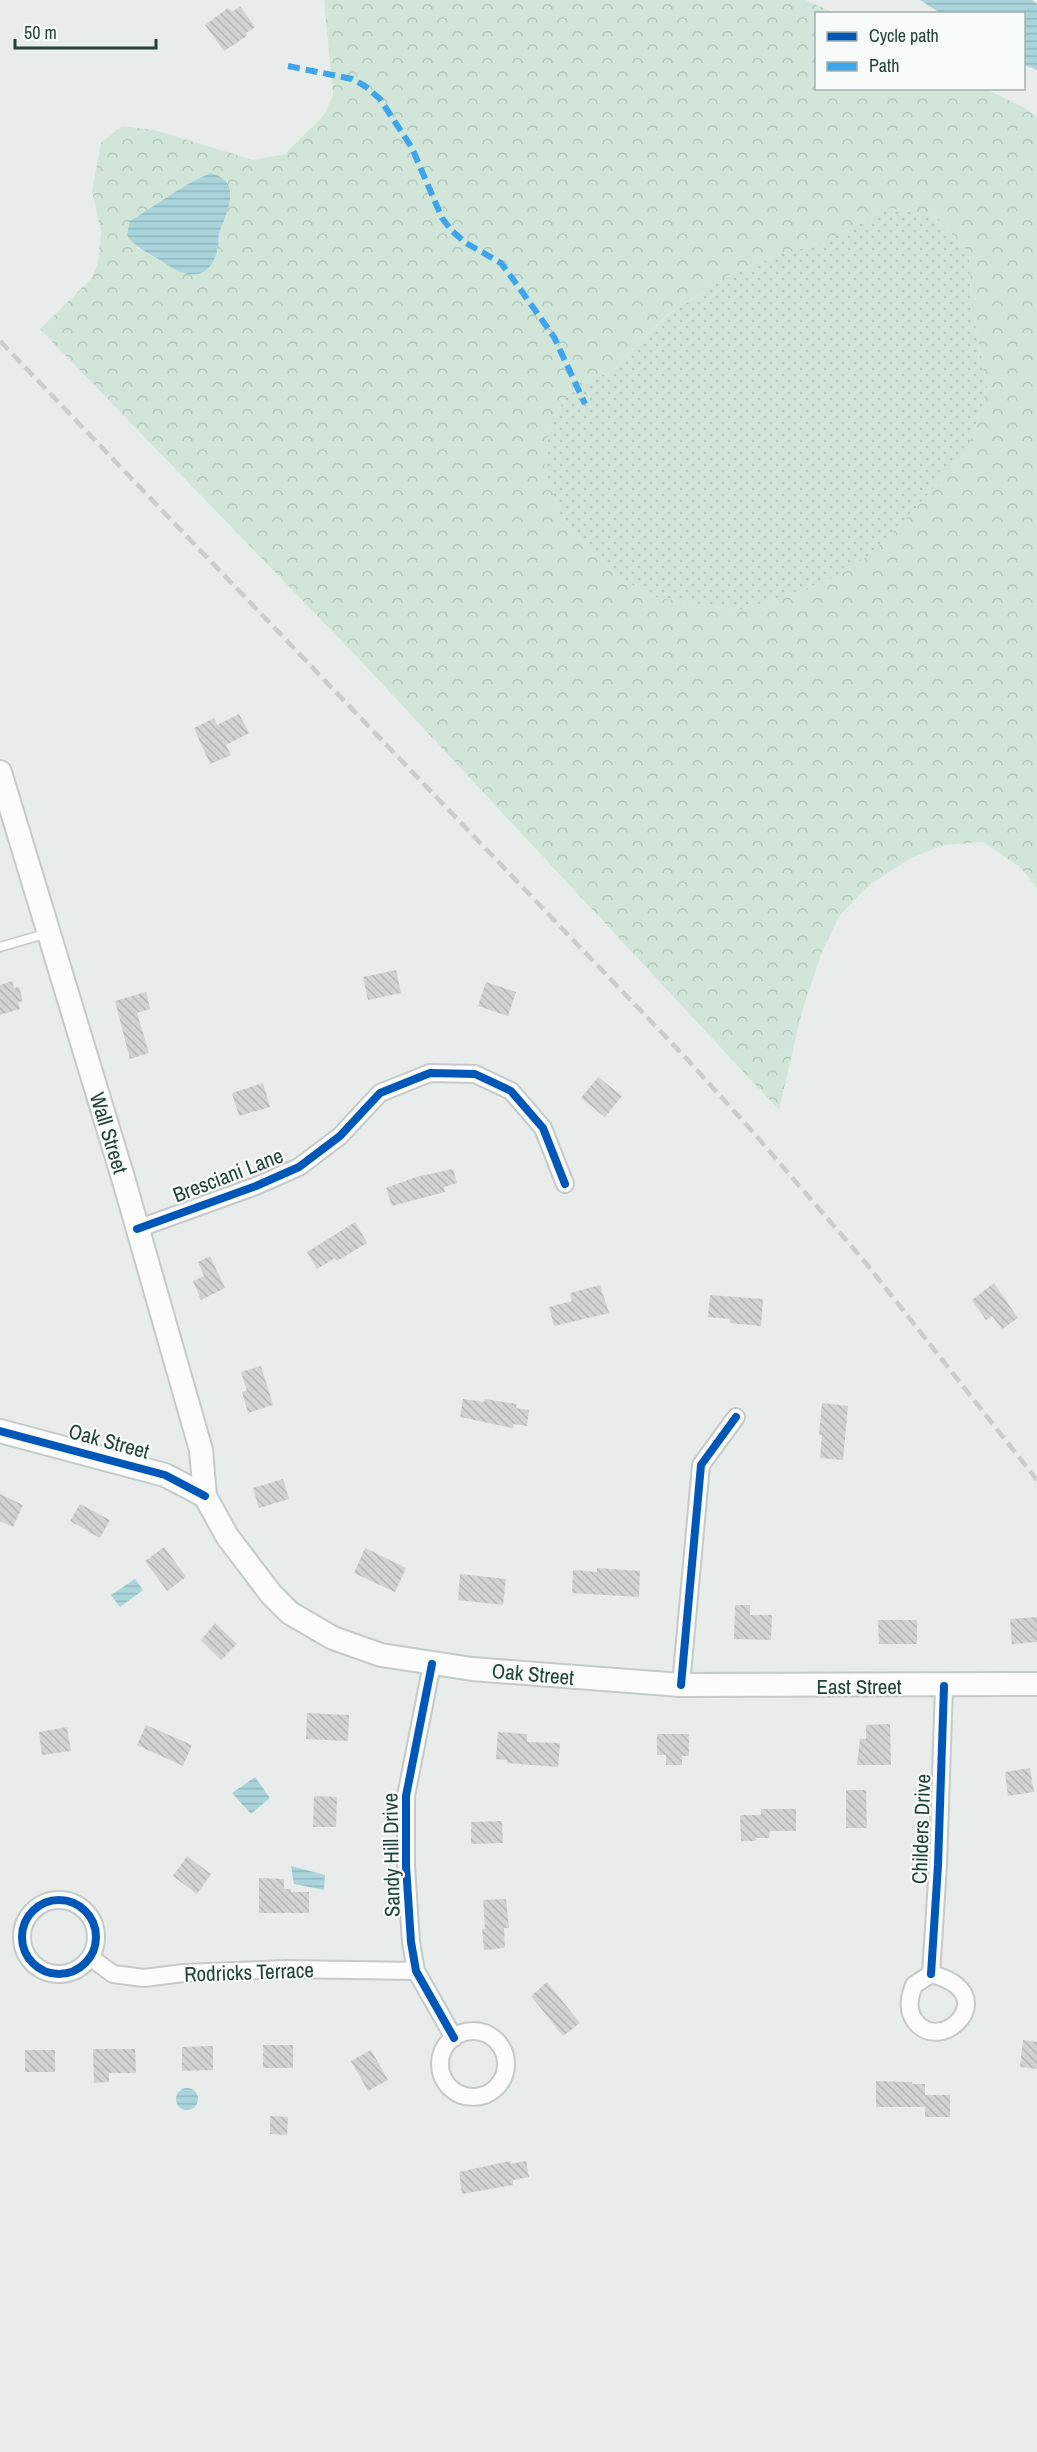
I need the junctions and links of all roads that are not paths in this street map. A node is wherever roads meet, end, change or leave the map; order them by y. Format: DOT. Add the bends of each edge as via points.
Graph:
graph roads {
  1 [pos="0,772"];
  2 [pos="49,933"];
  3 [pos="0,947"];
  4 [pos="565,1184"];
  5 [pos="137,1228"];
  6 [pos="736,1418"];
  7 [pos="0,1431"];
  8 [pos="205,1496"];
  9 [pos="432,1664"];
  10 [pos="1037,1684"];
  11 [pos="681,1685"];
  12 [pos="944,1686"];
  13 [pos="90,1957"];
  14 [pos="416,1971"];
  15 [pos="931,1974"];
  16 [pos="454,2038"];
  1 -- 2 [label="main road, Wall Street"];
  2 -- 3 [label="lane"];
  2 -- 5 [label="main road, Wall Street"];
  4 -- 5 [label="street, Bresciani Lane" via="543,1128 511,1091 475,1074 430,1073 380,1093 340,1136 299,1167"];
  5 -- 8 [label="main road, Wall Street" via="201,1450"];
  6 -- 11 [label="street" via="701,1465"];
  7 -- 8 [label="main road, Oak Street" via="165,1475"];
  8 -- 9 [label="main road, Oak Street" via="228,1536 271,1594 310,1627 356,1648"];
  9 -- 11 [label="main road, Oak Street"];
  9 -- 14 [label="street, Sandy Hill Drive" via="404,1818"];
  10 -- 12 [label="main road, East Street"];
  11 -- 12 [label="main road, East Street"];
  12 -- 15 [label="street, Childers Drive"];
  13 -- 13 [label="street" via="66,1973 39,1968 26,1954 23,1944 28,1917 42,1904 52,1901 79,1906 90,1917 96,1933"];
  13 -- 14 [label="street, Rodricks Terrace" via="112,1974 144,1978 287,1969"];
  14 -- 16 [label="street, Sandy Hill Drive"];
  16 -- 16 [label="street" via="461,2033 478,2032 500,2045 506,2069 493,2091 468,2097 446,2085 440,2060"];
}
